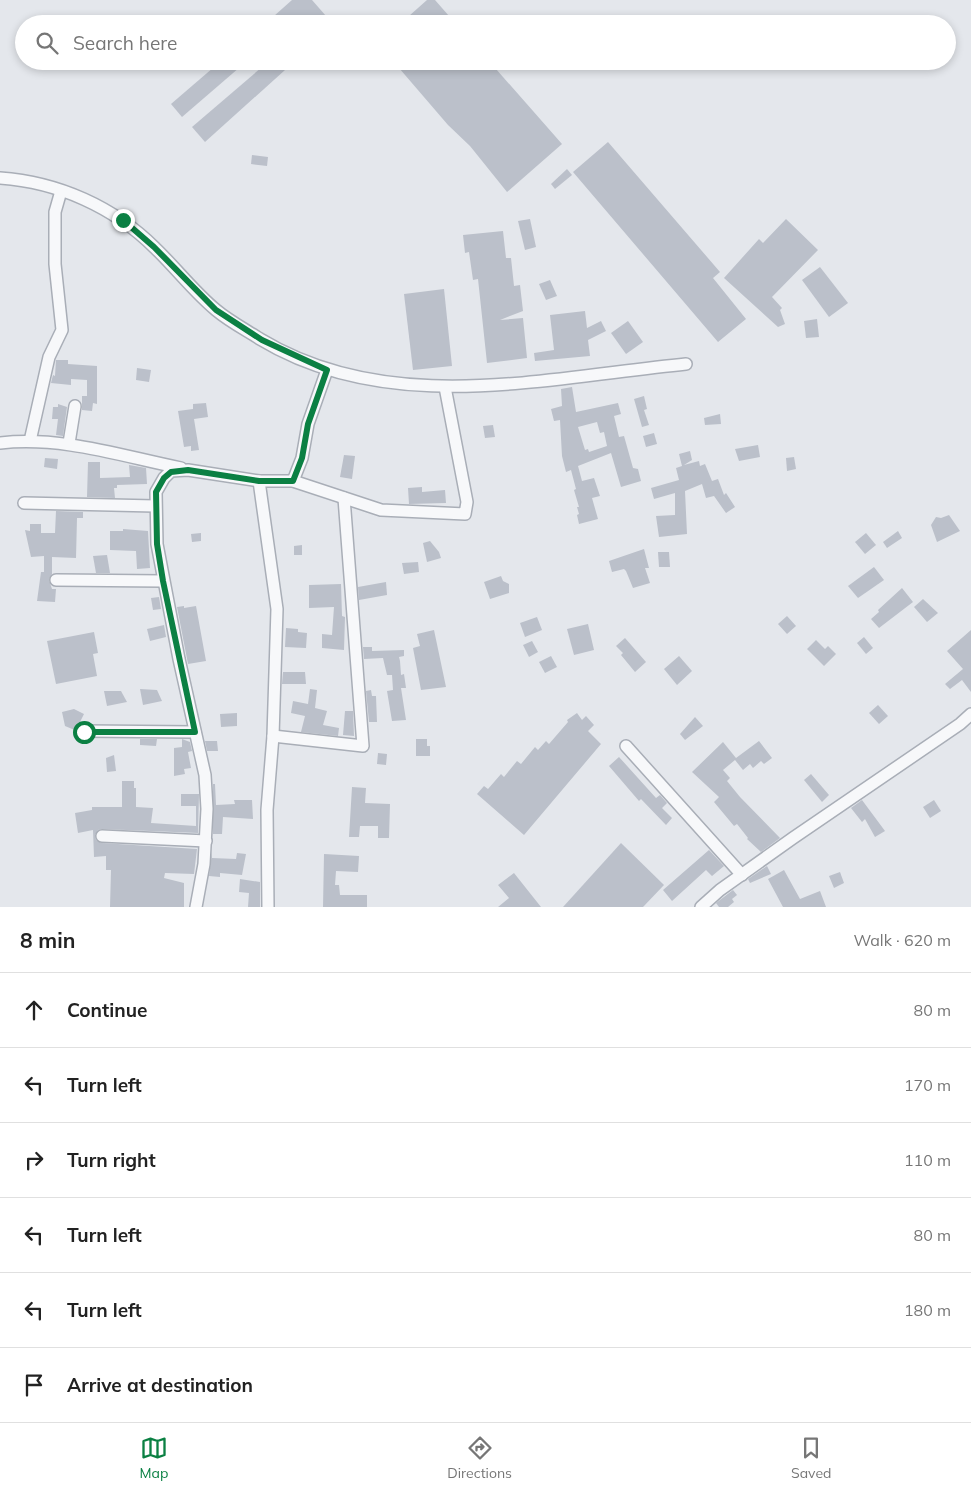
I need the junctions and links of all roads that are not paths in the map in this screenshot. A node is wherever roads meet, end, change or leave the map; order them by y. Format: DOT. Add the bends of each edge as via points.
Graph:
graph roads {
  1 [pos="0,178"];
  2 [pos="61,191"];
  3 [pos="686,364"];
  4 [pos="327,370"];
  5 [pos="445,387"];
  6 [pos="75,406"];
  7 [pos="30,441"];
  8 [pos="0,443"];
  9 [pos="70,444"];
  10 [pos="188,470"];
  11 [pos="259,481"];
  12 [pos="293,481"];
  13 [pos="344,498"];
  14 [pos="24,503"];
  15 [pos="155,506"];
  16 [pos="56,580"];
  17 [pos="163,581"];
  18 [pos="971,714"];
  19 [pos="84,732"];
  20 [pos="195,732"];
  21 [pos="273,736"];
  22 [pos="626,746"];
  23 [pos="102,836"];
  24 [pos="206,841"];
  25 [pos="742,875"];
  26 [pos="196,907"];
  27 [pos="268,907"];
  28 [pos="701,907"];
  1 -- 2 [label="street"];
  2 -- 4 [label="street" via="81,196 123,220 216,310 262,340"];
  2 -- 7 [label="street" via="55,212 55,264 62,330 49,357"];
  3 -- 5 [label="street" via="541,381"];
  4 -- 5 [label="street" via="406,385"];
  4 -- 12 [label="street"];
  5 -- 13 [label="street" via="468,502 465,514 381,510"];
  6 -- 9 [label="street"];
  7 -- 8 [label="street"];
  7 -- 9 [label="street"];
  9 -- 10 [label="street"];
  10 -- 11 [label="street"];
  10 -- 15 [label="street" via="171,472 164,478 156,492"];
  11 -- 12 [label="street"];
  11 -- 21 [label="street" via="277,609"];
  12 -- 13 [label="street"];
  13 -- 21 [label="street" via="363,746"];
  14 -- 15 [label="street"];
  15 -- 17 [label="street"];
  16 -- 17 [label="street"];
  17 -- 20 [label="street"];
  18 -- 25 [label="street"];
  19 -- 20 [label="street"];
  20 -- 24 [label="street" via="204,775"];
  21 -- 27 [label="street" via="267,810"];
  22 -- 25 [label="street"];
  23 -- 24 [label="street"];
  24 -- 26 [label="street"];
  25 -- 28 [label="street"];
}
